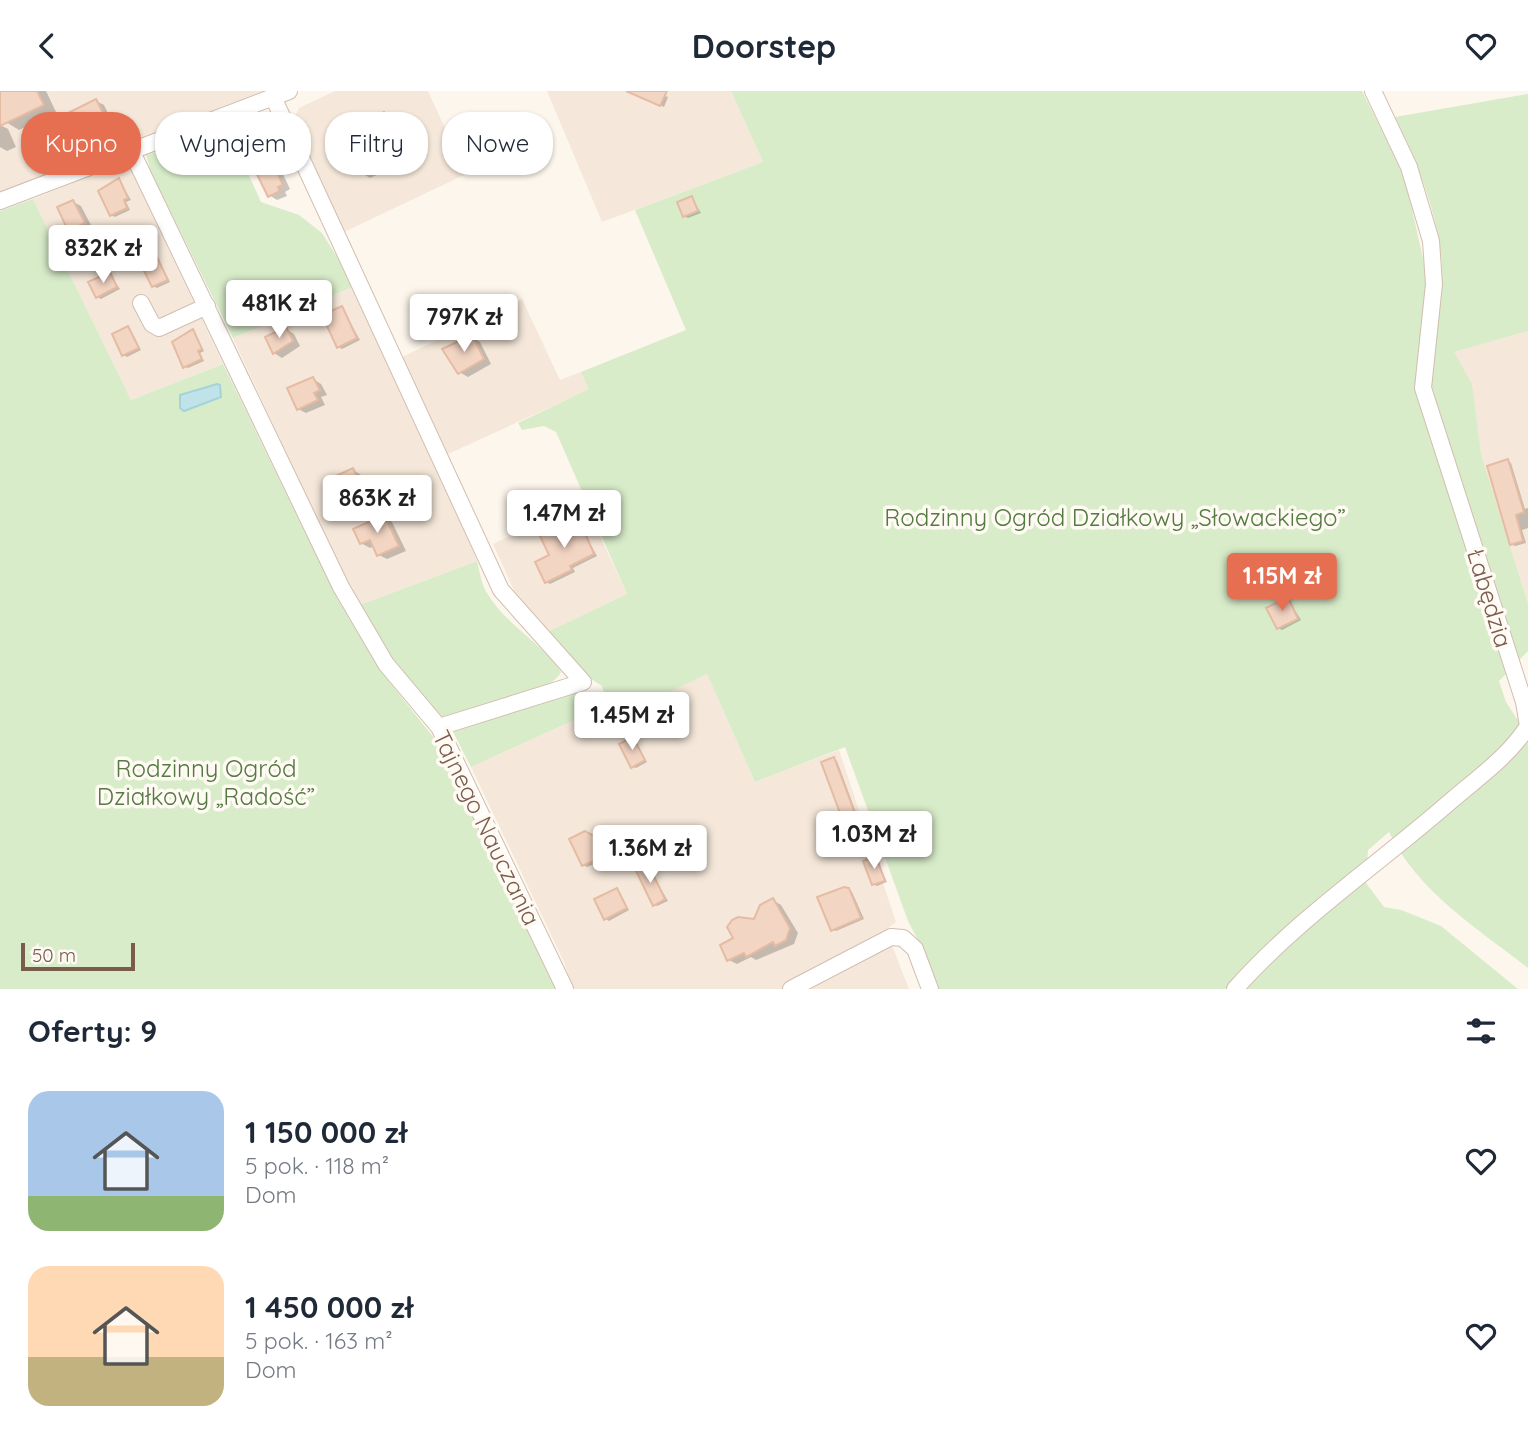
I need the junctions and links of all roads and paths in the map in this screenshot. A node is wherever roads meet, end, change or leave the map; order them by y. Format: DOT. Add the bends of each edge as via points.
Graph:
graph roads {
  1 [pos="289,91"];
  2 [pos="1373,91"];
  3 [pos="273,97"];
  4 [pos="141,146"];
  5 [pos="141,171"];
  6 [pos="67,175"];
  7 [pos="0,201"];
  8 [pos="141,303"];
  9 [pos="207,306"];
  10 [pos="1521,672"];
  11 [pos="1528,726"];
  12 [pos="439,727"];
  13 [pos="565,989"];
  14 [pos="791,989"];
  15 [pos="930,989"];
  16 [pos="1235,989"];
  1 -- 3 [label="street"];
  2 -- 10 [label="street, Łabędzia" via="1409,167 1429,228 1434,284 1423,388"];
  3 -- 4 [label="street"];
  3 -- 12 [label="street" via="501,590 583,682"];
  5 -- 9 [label="street, Tajnego Nauczania"];
  6 -- 7 [label="street"];
  8 -- 9 [label="street" via="159,328"];
  9 -- 12 [label="street, Tajnego Nauczania" via="341,587 386,664"];
  10 -- 11 [label="street, Łabędzia"];
  11 -- 16 [label="street, Łabędzia" via="1513,750 1268,951"];
  12 -- 13 [label="street, Tajnego Nauczania"];
  14 -- 15 [label="street" via="891,937 903,938 915,949"];
}
